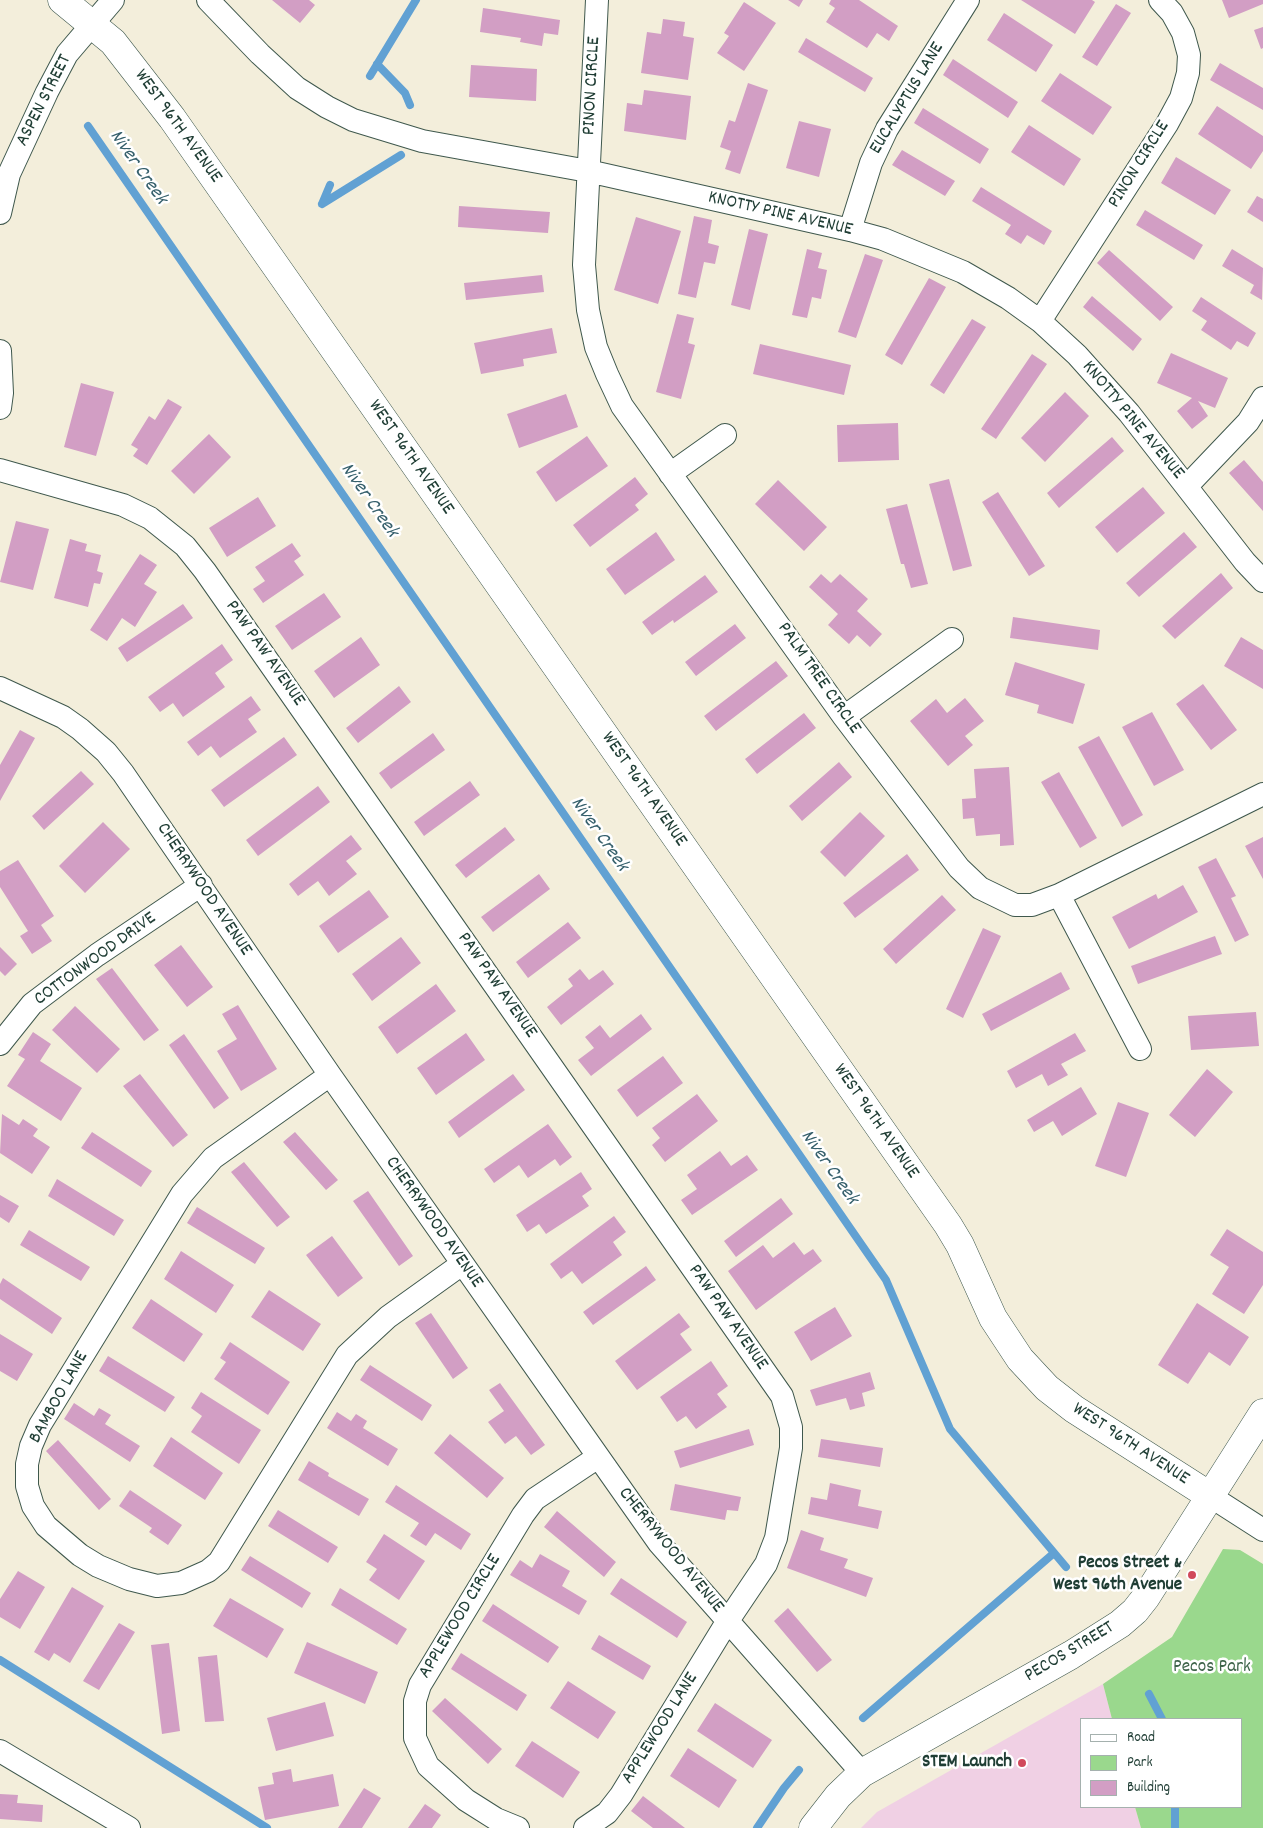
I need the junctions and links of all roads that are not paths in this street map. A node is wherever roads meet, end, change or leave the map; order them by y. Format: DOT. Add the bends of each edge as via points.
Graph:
graph roads {
  1 [pos="62,0"];
  2 [pos="113,0"];
  3 [pos="208,0"];
  4 [pos="597,0"];
  5 [pos="968,0"];
  6 [pos="1160,0"];
  7 [pos="93,23"];
  8 [pos="588,171"];
  9 [pos="0,213"];
  10 [pos="850,230"];
  11 [pos="1040,321"];
  12 [pos="0,351"];
  13 [pos="1263,398"];
  14 [pos="0,408"];
  15 [pos="725,435"];
  16 [pos="0,470"];
  17 [pos="670,474"];
  18 [pos="1187,486"];
  19 [pos="1263,581"];
  20 [pos="952,639"];
  21 [pos="0,688"];
  22 [pos="844,717"];
  23 [pos="1263,794"];
  24 [pos="201,885"];
  25 [pos="1059,894"];
  26 [pos="0,1044"];
  27 [pos="1140,1049"];
  28 [pos="330,1075"];
  29 [pos="462,1264"];
  30 [pos="1263,1413"];
  31 [pos="598,1458"];
  32 [pos="1210,1496"];
  33 [pos="1263,1530"];
  34 [pos="727,1622"];
  35 [pos="0,1751"];
  36 [pos="862,1773"];
  37 [pos="129,1828"];
  38 [pos="518,1828"];
  39 [pos="585,1828"];
  40 [pos="813,1828"];
  1 -- 7 [label="street, WEST 96TH AVENUE"];
  2 -- 7 [label="street, ASPEN STREET"];
  3 -- 8 [label="street, KNOTTY PINE AVENUE" via="297,88 353,120 422,141"];
  4 -- 8 [label="street, PINON CIRCLE"];
  5 -- 10 [label="street, EUCALYPTUS LANE" via="887,129 871,163"];
  6 -- 11 [label="street, PINON CIRCLE" via="1183,33 1189,55 1181,98"];
  7 -- 9 [label="street, ASPEN STREET" via="67,54 47,92 9,174"];
  7 -- 32 [label="street, WEST 96TH AVENUE" via="127,57 172,118 948,1225 993,1318 1020,1360 1047,1388 1074,1409"];
  8 -- 10 [label="street, KNOTTY PINE AVENUE"];
  8 -- 17 [label="street, PALM TREE CIRCLE" via="584,265 588,310 596,347 622,406"];
  10 -- 11 [label="street, KNOTTY PINE AVENUE" via="941,261 1008,298"];
  11 -- 18 [label="street, KNOTTY PINE AVENUE" via="1129,413"];
  12 -- 14 [label="street"];
  13 -- 18 [label="street" via="1248,422"];
  15 -- 17 [label="street"];
  16 -- 34 [label="street, PAW PAW AVENUE" via="124,505 150,518 185,546 782,1396 790,1427 791,1448 776,1538 756,1581"];
  17 -- 22 [label="street, PALM TREE CIRCLE"];
  18 -- 19 [label="street, KNOTTY PINE AVENUE"];
  20 -- 22 [label="street"];
  21 -- 24 [label="street, CHERRYWOOD AVENUE" via="63,717 106,752"];
  22 -- 25 [label="street, PALM TREE CIRCLE" via="960,868 980,888 1015,905 1032,905"];
  23 -- 25 [label="street, PALM TREE CIRCLE"];
  24 -- 26 [label="street, COTTONWOOD DRIVE" via="97,955 32,1004"];
  24 -- 28 [label="street, CHERRYWOOD AVENUE"];
  25 -- 27 [label="street"];
  28 -- 29 [label="street, CHERRYWOOD AVENUE"];
  28 -- 29 [label="street, BAMBOO LANE" via="213,1158 182,1194 40,1425 31,1446 27,1486 33,1506 46,1526 80,1556 129,1579 157,1586 181,1583 208,1571 219,1562 347,1355 388,1317"];
  29 -- 31 [label="street, CHERRYWOOD AVENUE"];
  30 -- 32 [label="street, PECOS STREET"];
  31 -- 34 [label="street, CHERRYWOOD AVENUE" via="659,1543"];
  31 -- 38 [label="street, APPLEWOOD CIRCLE" via="535,1499 420,1685 414,1714 415,1738 428,1766 466,1800 496,1819"];
  32 -- 33 [label="street, WEST 96TH AVENUE"];
  32 -- 36 [label="street, PECOS STREET" via="1146,1597 1120,1624"];
  34 -- 36 [label="street, CHERRYWOOD AVENUE"];
  34 -- 39 [label="street, APPLEWOOD LANE" via="621,1795 607,1813"];
  35 -- 37 [label="street"];
  36 -- 40 [label="street, PECOS STREET" via="838,1796"];
}
